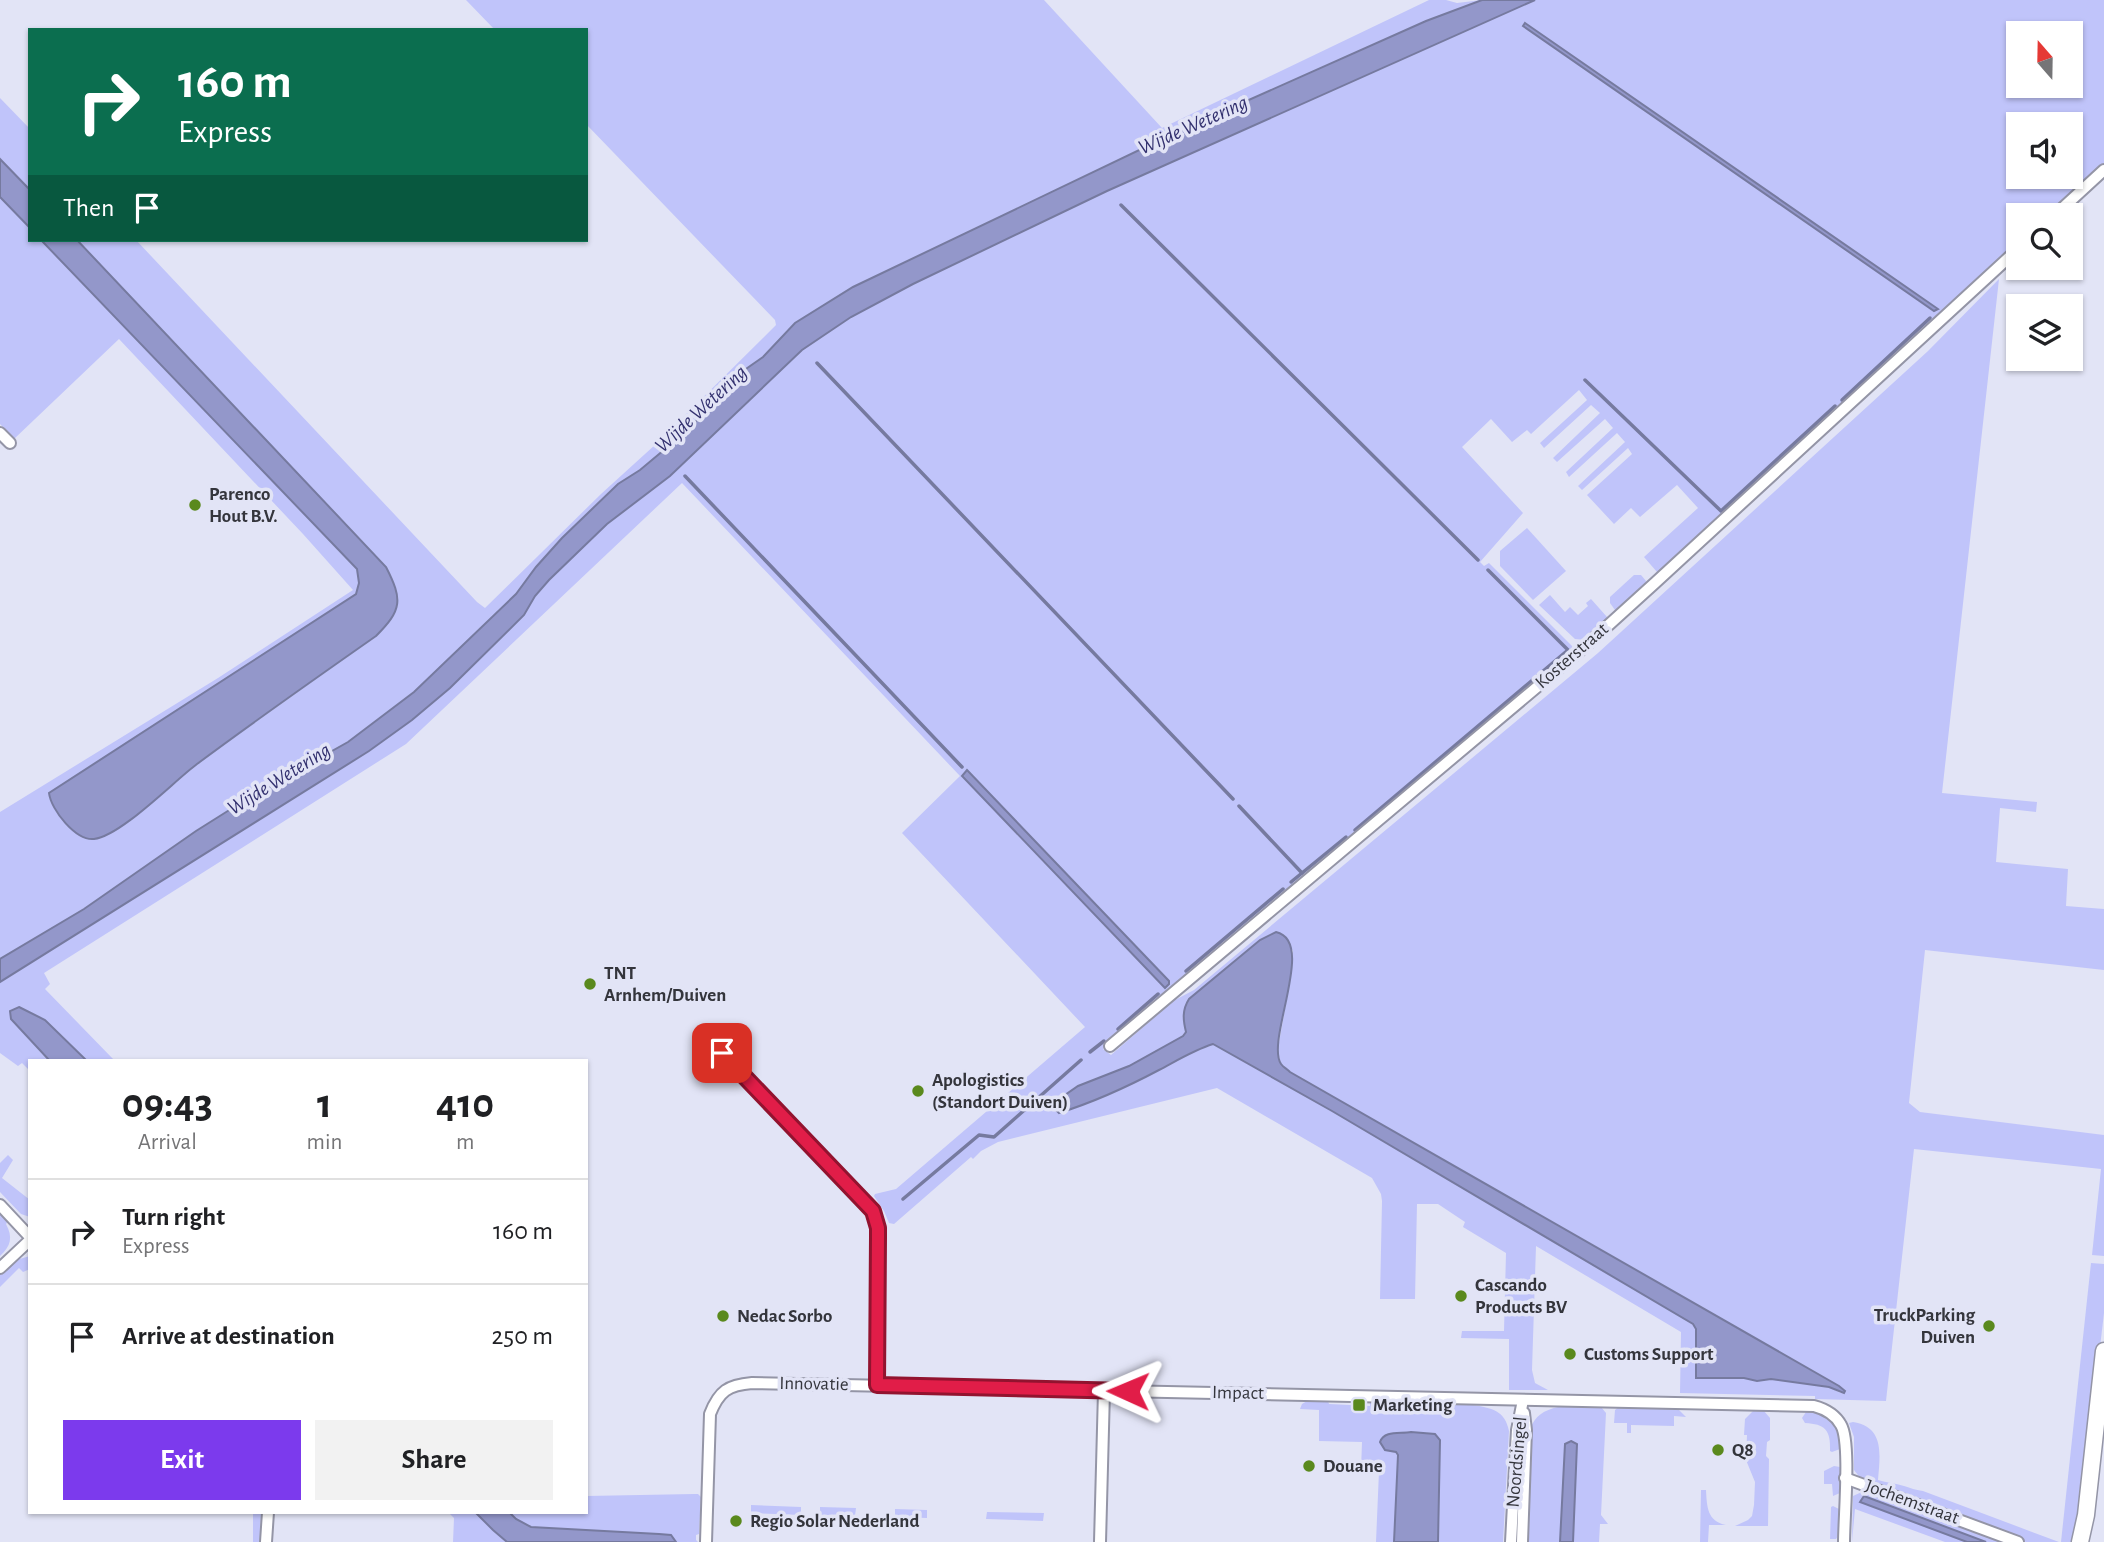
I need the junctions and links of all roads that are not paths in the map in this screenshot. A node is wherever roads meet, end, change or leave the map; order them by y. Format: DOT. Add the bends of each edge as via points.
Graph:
graph roads {
  1 [pos="2104,170"];
  2 [pos="2068,203"];
  3 [pos="2006,260"];
  4 [pos="0,433"];
  5 [pos="10,443"];
  6 [pos="1110,1046"];
  7 [pos="722,1053"];
  8 [pos="0,1205"];
  9 [pos="28,1236"];
  10 [pos="28,1240"];
  11 [pos="0,1268"];
  12 [pos="2104,1351"];
  13 [pos="877,1385"];
  14 [pos="1104,1391"];
  15 [pos="1523,1400"];
  16 [pos="1845,1478"];
  17 [pos="268,1514"];
  18 [pos="267,1542"];
  19 [pos="706,1542"];
  20 [pos="1100,1542"];
  21 [pos="1511,1542"];
  22 [pos="1522,1542"];
  23 [pos="1844,1542"];
  24 [pos="2018,1542"];
  25 [pos="2080,1542"];
  1 -- 2 [label="street"];
  3 -- 6 [label="street, Kosterstraat" via="1581,650"];
  4 -- 5 [label="street"];
  7 -- 13 [label="street" via="873,1211 878,1228"];
  8 -- 9 [label="street"];
  10 -- 11 [label="street"];
  12 -- 25 [label="street"];
  13 -- 14 [label="street, Innovatie"];
  13 -- 19 [label="street, Innovatie" via="752,1383 725,1390 709,1414"];
  14 -- 15 [label="street, Impact"];
  14 -- 20 [label="street"];
  15 -- 16 [label="street" via="1814,1406 1829,1412 1842,1428"];
  15 -- 21 [label="street, Noordsingel"];
  15 -- 22 [label="street, Noordsingel"];
  16 -- 23 [label="street"];
  16 -- 24 [label="street, Jochemstraat"];
  17 -- 18 [label="street"];
}
